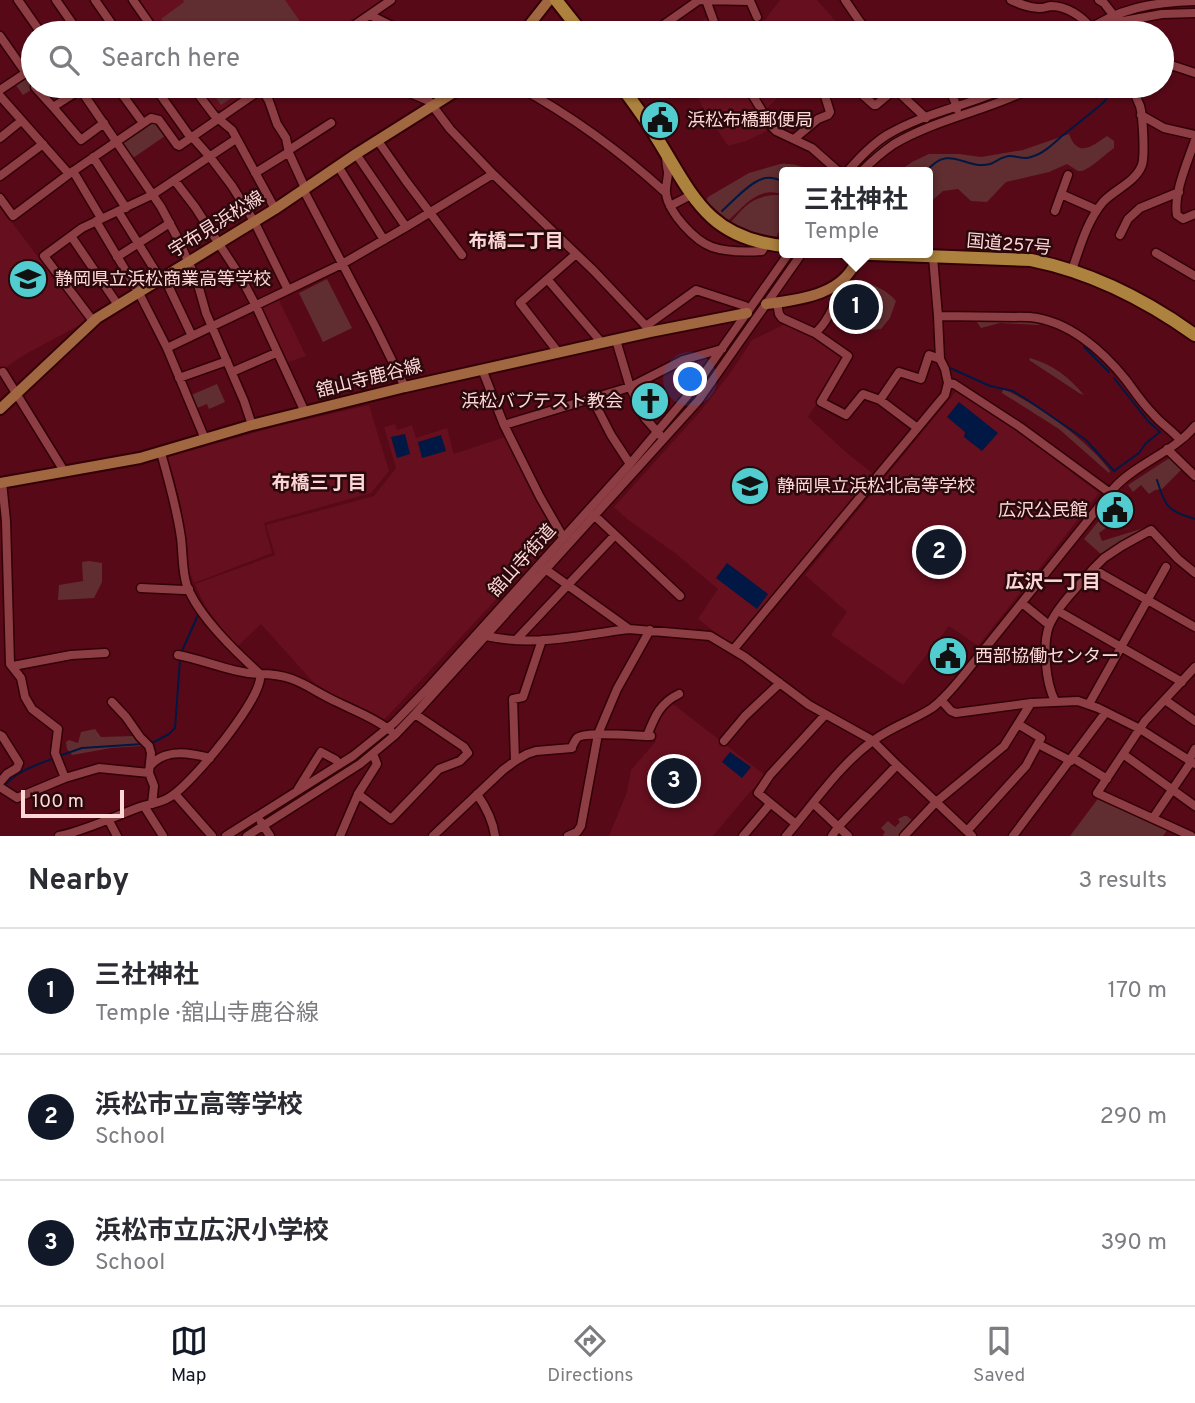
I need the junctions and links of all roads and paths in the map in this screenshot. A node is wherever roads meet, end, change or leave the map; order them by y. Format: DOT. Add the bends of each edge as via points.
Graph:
graph roads {
  1 [pos="18,0"];
  2 [pos="55,0"];
  3 [pos="95,0"];
  4 [pos="133,0"];
  5 [pos="391,0"];
  6 [pos="549,0"];
  7 [pos="556,0"];
  8 [pos="706,0"];
  9 [pos="845,0"];
  10 [pos="1011,0"];
  11 [pos="1099,0"];
  12 [pos="1195,1"];
  13 [pos="1150,2"];
  14 [pos="1195,13"];
  15 [pos="370,15"];
  16 [pos="1151,16"];
  17 [pos="757,17"];
  18 [pos="1139,18"];
  19 [pos="1116,19"];
  20 [pos="33,21"];
  21 [pos="70,21"];
  22 [pos="110,21"];
  23 [pos="145,21"];
  24 [pos="361,21"];
  25 [pos="382,21"];
  26 [pos="532,21"];
  27 [pos="573,21"];
  28 [pos="669,21"];
  29 [pos="714,21"];
  30 [pos="859,21"];
  31 [pos="1084,21"];
  32 [pos="1111,21"];
  33 [pos="0,36"];
  34 [pos="21,61"];
  35 [pos="1174,66"];
  36 [pos="1195,73"];
  37 [pos="21,76"];
  38 [pos="0,90"];
  39 [pos="0,96"];
  40 [pos="45,98"];
  41 [pos="65,98"];
  42 [pos="86,98"];
  43 [pos="125,98"];
  44 [pos="163,98"];
  45 [pos="201,98"];
  46 [pos="248,98"];
  47 [pos="268,98"];
  48 [pos="422,98"];
  49 [pos="445,98"];
  50 [pos="537,98"];
  51 [pos="629,98"];
  52 [pos="754,98"];
  53 [pos="826,98"];
  54 [pos="866,98"];
  55 [pos="883,98"];
  56 [pos="905,98"];
  57 [pos="954,98"];
  58 [pos="980,98"];
  59 [pos="1012,98"];
  60 [pos="1136,98"];
  61 [pos="432,106"];
  62 [pos="53,107"];
  63 [pos="956,107"];
  64 [pos="1141,115"];
  65 [pos="958,117"];
  66 [pos="219,118"];
  67 [pos="926,118"];
  68 [pos="22,121"];
  69 [pos="104,123"];
  70 [pos="143,123"];
  71 [pos="331,123"];
  72 [pos="1195,135"];
  73 [pos="0,138"];
  74 [pos="191,138"];
  75 [pos="236,139"];
  76 [pos="794,139"];
  77 [pos="116,141"];
  78 [pos="378,141"];
  79 [pos="1195,141"];
  80 [pos="43,144"];
  81 [pos="289,151"];
  82 [pos="356,154"];
  83 [pos="666,155"];
  84 [pos="93,157"];
  85 [pos="210,158"];
  86 [pos="338,166"];
  87 [pos="834,167"];
  88 [pos="852,167"];
  89 [pos="866,167"];
  90 [pos="71,172"];
  91 [pos="255,173"];
  92 [pos="493,174"];
  93 [pos="1068,175"];
  94 [pos="0,176"];
  95 [pos="175,181"];
  96 [pos="304,189"];
  97 [pos="1179,192"];
  98 [pos="666,193"];
  99 [pos="1061,194"];
  100 [pos="152,195"];
  101 [pos="691,195"];
  102 [pos="0,198"];
  103 [pos="670,206"];
  104 [pos="122,209"];
  105 [pos="275,209"];
  106 [pos="1097,210"];
  107 [pos="1055,211"];
  108 [pos="430,212"];
  109 [pos="1195,214"];
  110 [pos="98,220"];
  111 [pos="254,221"];
  112 [pos="170,223"];
  113 [pos="406,228"];
  114 [pos="1120,235"];
  115 [pos="71,236"];
  116 [pos="384,240"];
  117 [pos="220,243"];
  118 [pos="139,244"];
  119 [pos="766,244"];
  120 [pos="779,245"];
  121 [pos="1156,253"];
  122 [pos="576,254"];
  123 [pos="462,255"];
  124 [pos="117,257"];
  125 [pos="933,257"];
  126 [pos="785,258"];
  127 [pos="799,258"];
  128 [pos="854,258"];
  129 [pos="189,262"];
  130 [pos="342,264"];
  131 [pos="1072,270"];
  132 [pos="1195,276"];
  133 [pos="162,278"];
  134 [pos="548,280"];
  135 [pos="835,286"];
  136 [pos="288,290"];
  137 [pos="139,293"];
  138 [pos="118,304"];
  139 [pos="772,304"];
  140 [pos="256,306"];
  141 [pos="746,309"];
  142 [pos="938,316"];
  143 [pos="93,321"];
  144 [pos="211,327"];
  145 [pos="648,329"];
  146 [pos="815,333"];
  147 [pos="1195,335"];
  148 [pos="192,336"];
  149 [pos="616,340"];
  150 [pos="602,343"];
  151 [pos="167,348"];
  152 [pos="722,349"];
  153 [pos="558,352"];
  154 [pos="276,353"];
  155 [pos="940,359"];
  156 [pos="227,361"];
  157 [pos="482,369"];
  158 [pos="3,372"];
  159 [pos="232,372"];
  160 [pos="179,378"];
  161 [pos="948,383"];
  162 [pos="405,387"];
  163 [pos="629,387"];
  164 [pos="17,394"];
  165 [pos="592,398"];
  166 [pos="880,400"];
  167 [pos="0,410"];
  168 [pos="305,412"];
  169 [pos="252,425"];
  170 [pos="505,425"];
  171 [pos="1195,426"];
  172 [pos="916,428"];
  173 [pos="657,432"];
  174 [pos="205,439"];
  175 [pos="664,440"];
  176 [pos="1180,440"];
  177 [pos="1167,449"];
  178 [pos="161,453"];
  179 [pos="630,464"];
  180 [pos="64,471"];
  181 [pos="1195,476"];
  182 [pos="1,482"];
  183 [pos="1112,491"];
  184 [pos="594,515"];
  185 [pos="615,535"];
  186 [pos="563,537"];
  187 [pos="542,567"];
  188 [pos="1166,567"];
  189 [pos="1093,569"];
  190 [pos="1195,573"];
  191 [pos="568,585"];
  192 [pos="141,588"];
  193 [pos="189,589"];
  194 [pos="680,596"];
  195 [pos="1147,600"];
  196 [pos="1022,603"];
  197 [pos="1058,611"];
  198 [pos="1049,625"];
  199 [pos="1195,627"];
  200 [pos="629,629"];
  201 [pos="650,630"];
  202 [pos="486,636"];
  203 [pos="516,640"];
  204 [pos="542,640"];
  205 [pos="1120,647"];
  206 [pos="733,650"];
  207 [pos="105,653"];
  208 [pos="180,655"];
  209 [pos="0,665"];
  210 [pos="12,665"];
  211 [pos="1195,668"];
  212 [pos="260,674"];
  213 [pos="1182,681"];
  214 [pos="780,683"];
  215 [pos="679,694"];
  216 [pos="941,700"];
  217 [pos="1165,700"];
  218 [pos="1055,701"];
  219 [pos="112,702"];
  220 [pos="1031,703"];
  221 [pos="1089,704"];
  222 [pos="1106,712"];
  223 [pos="415,714"];
  224 [pos="825,715"];
  225 [pos="1195,721"];
  226 [pos="1018,724"];
  227 [pos="1140,729"];
  228 [pos="391,732"];
  229 [pos="598,734"];
  230 [pos="0,735"];
  231 [pos="872,740"];
  232 [pos="724,741"];
  233 [pos="1038,744"];
  234 [pos="1195,750"];
  235 [pos="373,754"];
  236 [pos="1123,754"];
  237 [pos="210,758"];
  238 [pos="1072,759"];
  239 [pos="515,761"];
  240 [pos="1192,762"];
  241 [pos="339,765"];
  242 [pos="898,765"];
  243 [pos="150,769"];
  244 [pos="65,778"];
  245 [pos="1107,779"];
  246 [pos="1,787"];
  247 [pos="1172,790"];
  248 [pos="297,792"];
  249 [pos="175,794"];
  250 [pos="358,794"];
  251 [pos="477,794"];
  252 [pos="936,802"];
  253 [pos="813,803"];
  254 [pos="770,804"];
  255 [pos="148,805"];
  256 [pos="1195,806"];
  257 [pos="257,817"];
  258 [pos="1153,818"];
  259 [pos="108,819"];
  260 [pos="796,824"];
  261 [pos="264,826"];
  262 [pos="838,827"];
  263 [pos="1195,830"];
  264 [pos="967,832"];
  265 [pos="74,834"];
  266 [pos="574,835"];
  267 [pos="59,836"];
  268 [pos="117,836"];
  269 [pos="163,836"];
  270 [pos="212,836"];
  271 [pos="226,836"];
  272 [pos="247,836"];
  273 [pos="270,836"];
  274 [pos="340,836"];
  275 [pos="433,836"];
  276 [pos="495,836"];
  277 [pos="743,836"];
  278 [pos="786,836"];
  279 [pos="832,836"];
  280 [pos="849,836"];
  281 [pos="904,836"];
  282 [pos="956,836"];
  283 [pos="1013,836"];
  284 [pos="1191,836"];
  1 -- 20 [label="street"];
  2 -- 21 [label="street"];
  3 -- 22 [label="street"];
  4 -- 23 [label="street"];
  5 -- 15 [label="street"];
  6 -- 26 [label="main road"];
  7 -- 27 [label="highway"];
  8 -- 17 [label="street" via="750,1"];
  8 -- 28 [label="street"];
  8 -- 29 [label="street"];
  9 -- 30 [label="street"];
  10 -- 31 [label="street" via="1024,6 1061,7"];
  11 -- 19 [label="street"];
  12 -- 13 [label="street"];
  13 -- 16 [label="street"];
  13 -- 19 [label="street"];
  14 -- 16 [label="street"];
  15 -- 24 [label="street"];
  15 -- 25 [label="street"];
  16 -- 18 [label="street"];
  18 -- 19 [label="street"];
  19 -- 32 [label="street"];
  33 -- 34 [label="street"];
  35 -- 36 [label="street"];
  37 -- 38 [label="street"];
  39 -- 68 [label="street"];
  40 -- 62 [label="street"];
  41 -- 62 [label="street"];
  42 -- 69 [label="street"];
  43 -- 70 [label="street"];
  44 -- 74 [label="street"];
  45 -- 66 [label="street"];
  46 -- 66 [label="street"];
  47 -- 81 [label="street"];
  48 -- 61 [label="street"];
  49 -- 61 [label="main road, 宇布見浜松線"];
  50 -- 98 [label="street" via="612,146"];
  51 -- 83 [label="highway"];
  52 -- 76 [label="street" via="771,126"];
  53 -- 76 [label="street" via="828,115"];
  54 -- 55 [label="street" via="876,105"];
  56 -- 67 [label="street"];
  57 -- 63 [label="street"];
  58 -- 63 [label="street"];
  59 -- 65 [label="street"];
  60 -- 64 [label="street"];
  61 -- 78 [label="main road, 宇布見浜松線"];
  61 -- 92 [label="street"];
  62 -- 69 [label="street" via="81,140"];
  63 -- 65 [label="street"];
  63 -- 67 [label="street"];
  64 -- 72 [label="street" via="1164,128"];
  64 -- 106 [label="street" via="1142,166"];
  65 -- 89 [label="street" via="894,144"];
  66 -- 74 [label="street"];
  66 -- 75 [label="street"];
  67 -- 88 [label="street" via="886,136"];
  68 -- 73 [label="street"];
  68 -- 80 [label="street"];
  69 -- 77 [label="street"];
  70 -- 74 [label="street" via="156,118 177,145"];
  70 -- 77 [label="street"];
  71 -- 81 [label="street"];
  74 -- 85 [label="street"];
  75 -- 85 [label="street"];
  75 -- 91 [label="street"];
  76 -- 87 [label="street"];
  77 -- 84 [label="street"];
  77 -- 100 [label="street"];
  78 -- 82 [label="main road, 宇布見浜松線"];
  78 -- 108 [label="street"];
  79 -- 97 [label="street"];
  80 -- 90 [label="street"];
  80 -- 94 [label="street"];
  81 -- 91 [label="street"];
  81 -- 96 [label="street"];
  82 -- 86 [label="main road, 宇布見浜松線"];
  82 -- 113 [label="street"];
  83 -- 98 [label="street"];
  83 -- 101 [label="highway"];
  84 -- 90 [label="street"];
  84 -- 104 [label="street"];
  85 -- 95 [label="street"];
  85 -- 111 [label="street"];
  86 -- 96 [label="main road, 宇布見浜松線"];
  86 -- 116 [label="street"];
  90 -- 102 [label="street" via="13,216"];
  90 -- 110 [label="street"];
  91 -- 105 [label="street"];
  92 -- 108 [label="street"];
  92 -- 122 [label="street"];
  93 -- 99 [label="street"];
  95 -- 100 [label="street"];
  95 -- 117 [label="street"];
  96 -- 105 [label="main road, 宇布見浜松線"];
  96 -- 130 [label="street"];
  97 -- 109 [label="street" via="1177,215 1184,219"];
  97 -- 114 [label="street" via="1140,208"];
  98 -- 103 [label="street"];
  99 -- 106 [label="street"];
  99 -- 107 [label="street"];
  100 -- 104 [label="street"];
  100 -- 112 [label="street"];
  101 -- 103 [label="street"];
  101 -- 119 [label="highway" via="732,232"];
  103 -- 119 [label="street" via="683,224 713,247 762,251"];
  104 -- 110 [label="street"];
  104 -- 118 [label="street"];
  105 -- 111 [label="main road, 宇布見浜松線"];
  106 -- 131 [label="street"];
  108 -- 113 [label="street"];
  108 -- 123 [label="street"];
  110 -- 115 [label="street"];
  110 -- 124 [label="street"];
  111 -- 117 [label="main road, 宇布見浜松線"];
  111 -- 136 [label="street"];
  112 -- 118 [label="street"];
  112 -- 129 [label="street"];
  113 -- 116 [label="street"];
  115 -- 138 [label="street"];
  115 -- 143 [label="street" via="44,256"];
  116 -- 130 [label="street"];
  117 -- 129 [label="main road, 宇布見浜松線"];
  117 -- 140 [label="street"];
  118 -- 124 [label="street"];
  118 -- 133 [label="street"];
  119 -- 120 [label="highway"];
  121 -- 132 [label="street"];
  122 -- 134 [label="street"];
  122 -- 145 [label="street"];
  124 -- 137 [label="street"];
  125 -- 131 [label="highway, 国道257号" via="1031,260"];
  125 -- 142 [label="street"];
  126 -- 141 [label="street, 舘山寺街道"];
  127 -- 139 [label="street, 舘山寺街道"];
  128 -- 135 [label="main road" via="846,277"];
  129 -- 133 [label="main road, 宇布見浜松線"];
  129 -- 144 [label="street"];
  130 -- 136 [label="street"];
  130 -- 162 [label="street"];
  131 -- 147 [label="highway, 国道257号" via="1143,302"];
  133 -- 137 [label="main road, 宇布見浜松線"];
  133 -- 148 [label="street"];
  134 -- 150 [label="street"];
  134 -- 153 [label="street" via="520,303"];
  135 -- 139 [label="main road"];
  135 -- 146 [label="street" via="839,294 834,307"];
  136 -- 140 [label="street"];
  137 -- 138 [label="main road, 宇布見浜松線"];
  137 -- 151 [label="street"];
  138 -- 143 [label="main road, 宇布見浜松線"];
  139 -- 146 [label="street" via="782,318"];
  139 -- 175 [label="street, 舘山寺街道"];
  140 -- 144 [label="street"];
  140 -- 154 [label="street"];
  141 -- 145 [label="main road, 舘山寺鹿谷線"];
  141 -- 145 [label="street" via="696,290"];
  141 -- 152 [label="street, 舘山寺街道"];
  142 -- 155 [label="street"];
  142 -- 176 [label="street" via="1029,317 1057,324 1097,351"];
  143 -- 164 [label="main road, 宇布見浜松線"];
  144 -- 148 [label="street"];
  144 -- 156 [label="street"];
  145 -- 149 [label="main road, 舘山寺鹿谷線"];
  146 -- 166 [label="street" via="848,356 821,401 846,415 863,394"];
  148 -- 151 [label="street"];
  149 -- 150 [label="main road, 舘山寺鹿谷線"];
  149 -- 163 [label="street"];
  150 -- 153 [label="main road, 舘山寺鹿谷線"];
  151 -- 160 [label="street"];
  152 -- 163 [label="street" via="683,360"];
  152 -- 173 [label="street, 舘山寺街道"];
  153 -- 157 [label="main road, 舘山寺鹿谷線"];
  154 -- 159 [label="street"];
  154 -- 168 [label="street"];
  155 -- 161 [label="street"];
  155 -- 166 [label="street" via="929,355 921,379 899,372"];
  156 -- 159 [label="street"];
  156 -- 160 [label="street"];
  157 -- 162 [label="main road, 舘山寺鹿谷線"];
  157 -- 170 [label="street"];
  158 -- 164 [label="street"];
  159 -- 169 [label="street"];
  160 -- 174 [label="street"];
  161 -- 172 [label="street" via="944,395"];
  161 -- 183 [label="street" via="1020,426"];
  162 -- 168 [label="main road, 舘山寺鹿谷線"];
  163 -- 165 [label="street"];
  163 -- 173 [label="street"];
  164 -- 167 [label="main road, 宇布見浜松線"];
  164 -- 180 [label="street"];
  165 -- 170 [label="street"];
  165 -- 179 [label="street"];
  166 -- 172 [label="street"];
  168 -- 169 [label="main road, 舘山寺鹿谷線"];
  169 -- 174 [label="main road, 舘山寺鹿谷線"];
  170 -- 186 [label="street"];
  171 -- 176 [label="street"];
  172 -- 206 [label="street"];
  173 -- 175 [label="street"];
  173 -- 179 [label="street, 舘山寺街道"];
  174 -- 178 [label="main road, 舘山寺鹿谷線"];
  175 -- 184 [label="street, 舘山寺街道"];
  176 -- 177 [label="street"];
  177 -- 181 [label="street"];
  177 -- 183 [label="street" via="1123,478"];
  178 -- 180 [label="main road, 舘山寺鹿谷線"];
  178 -- 193 [label="street"];
  179 -- 186 [label="street, 舘山寺街道"];
  180 -- 182 [label="main road, 舘山寺鹿谷線"];
  182 -- 210 [label="street"];
  183 -- 196 [label="street"];
  184 -- 185 [label="street"];
  184 -- 187 [label="street, 舘山寺街道"];
  185 -- 191 [label="street"];
  185 -- 194 [label="street"];
  186 -- 187 [label="street, 舘山寺街道"];
  187 -- 191 [label="street"];
  187 -- 202 [label="street, 舘山寺街道"];
  187 -- 228 [label="street, 舘山寺街道"];
  188 -- 195 [label="street"];
  189 -- 190 [label="street" via="1152,530"];
  189 -- 195 [label="street"];
  189 -- 197 [label="street"];
  191 -- 200 [label="street"];
  191 -- 203 [label="street"];
  192 -- 193 [label="street"];
  193 -- 212 [label="street" via="216,629"];
  195 -- 199 [label="street"];
  195 -- 205 [label="street"];
  196 -- 198 [label="street"];
  196 -- 216 [label="street"];
  197 -- 198 [label="street"];
  197 -- 205 [label="street"];
  198 -- 218 [label="street" via="1046,661"];
  200 -- 201 [label="street"];
  200 -- 204 [label="street"];
  201 -- 206 [label="street" via="710,636"];
  201 -- 229 [label="street"];
  202 -- 203 [label="street"];
  202 -- 223 [label="street, 舘山寺街道"];
  203 -- 204 [label="street"];
  204 -- 239 [label="street" via="523,697 513,699"];
  205 -- 213 [label="street"];
  205 -- 221 [label="street"];
  206 -- 214 [label="street"];
  207 -- 210 [label="street"];
  208 -- 212 [label="street"];
  209 -- 210 [label="street"];
  210 -- 244 [label="street" via="33,709 58,729 56,756"];
  211 -- 213 [label="street"];
  212 -- 228 [label="street" via="279,674 310,686"];
  212 -- 237 [label="street" via="258,687 239,720"];
  213 -- 217 [label="street"];
  214 -- 224 [label="street"];
  214 -- 232 [label="street"];
  215 -- 229 [label="street" via="665,702 649,736"];
  216 -- 220 [label="street" via="956,713"];
  216 -- 231 [label="street"];
  217 -- 225 [label="street"];
  217 -- 227 [label="street"];
  218 -- 220 [label="street"];
  218 -- 221 [label="street"];
  219 -- 243 [label="street" via="146,743"];
  220 -- 226 [label="street"];
  221 -- 222 [label="street"];
  222 -- 227 [label="street"];
  222 -- 238 [label="street"];
  223 -- 228 [label="street, 舘山寺街道"];
  223 -- 250 [label="street" via="468,753 439,769 391,819"];
  224 -- 231 [label="street"];
  224 -- 254 [label="street" via="758,793"];
  226 -- 233 [label="street" via="1041,738"];
  226 -- 252 [label="street" via="1004,747"];
  227 -- 236 [label="street"];
  227 -- 240 [label="street"];
  228 -- 235 [label="street, 舘山寺街道"];
  228 -- 241 [label="street, 舘山寺街道"];
  229 -- 239 [label="street" via="580,736 572,748 536,751"];
  229 -- 266 [label="street" via="581,826"];
  230 -- 246 [label="street" via="19,763"];
  231 -- 242 [label="street"];
  231 -- 253 [label="street"];
  233 -- 238 [label="street"];
  233 -- 264 [label="street" via="1026,766"];
  234 -- 240 [label="street"];
  235 -- 250 [label="street" via="377,764"];
  235 -- 261 [label="street, 舘山寺街道"];
  236 -- 245 [label="street"];
  236 -- 247 [label="street"];
  237 -- 243 [label="street" via="174,754 155,761"];
  237 -- 249 [label="street"];
  238 -- 245 [label="street"];
  238 -- 283 [label="street"];
  239 -- 251 [label="street"];
  240 -- 247 [label="street"];
  241 -- 248 [label="street, 舘山寺街道"];
  241 -- 248 [label="street" via="321,752"];
  242 -- 252 [label="street"];
  242 -- 262 [label="street"];
  243 -- 244 [label="street" via="99,768"];
  243 -- 255 [label="street" via="154,786"];
  244 -- 246 [label="street" via="17,797"];
  245 -- 258 [label="street" via="1097,793"];
  247 -- 256 [label="street"];
  247 -- 258 [label="street"];
  248 -- 257 [label="street, 舘山寺街道"];
  249 -- 255 [label="street"];
  249 -- 270 [label="street"];
  250 -- 274 [label="street"];
  251 -- 275 [label="street"];
  251 -- 276 [label="street"];
  252 -- 264 [label="street"];
  252 -- 281 [label="street"];
  253 -- 260 [label="street"];
  253 -- 262 [label="street"];
  254 -- 260 [label="street"];
  254 -- 277 [label="street"];
  255 -- 259 [label="street"];
  255 -- 269 [label="street"];
  257 -- 261 [label="street"];
  257 -- 271 [label="street, 舘山寺街道"];
  258 -- 284 [label="street"];
  259 -- 265 [label="street"];
  259 -- 268 [label="street"];
  260 -- 278 [label="street"];
  261 -- 272 [label="street, 舘山寺街道"];
  261 -- 273 [label="street"];
  262 -- 279 [label="street"];
  262 -- 280 [label="street"];
  263 -- 284 [label="street"];
  264 -- 282 [label="street"];
  265 -- 267 [label="street"];
}
